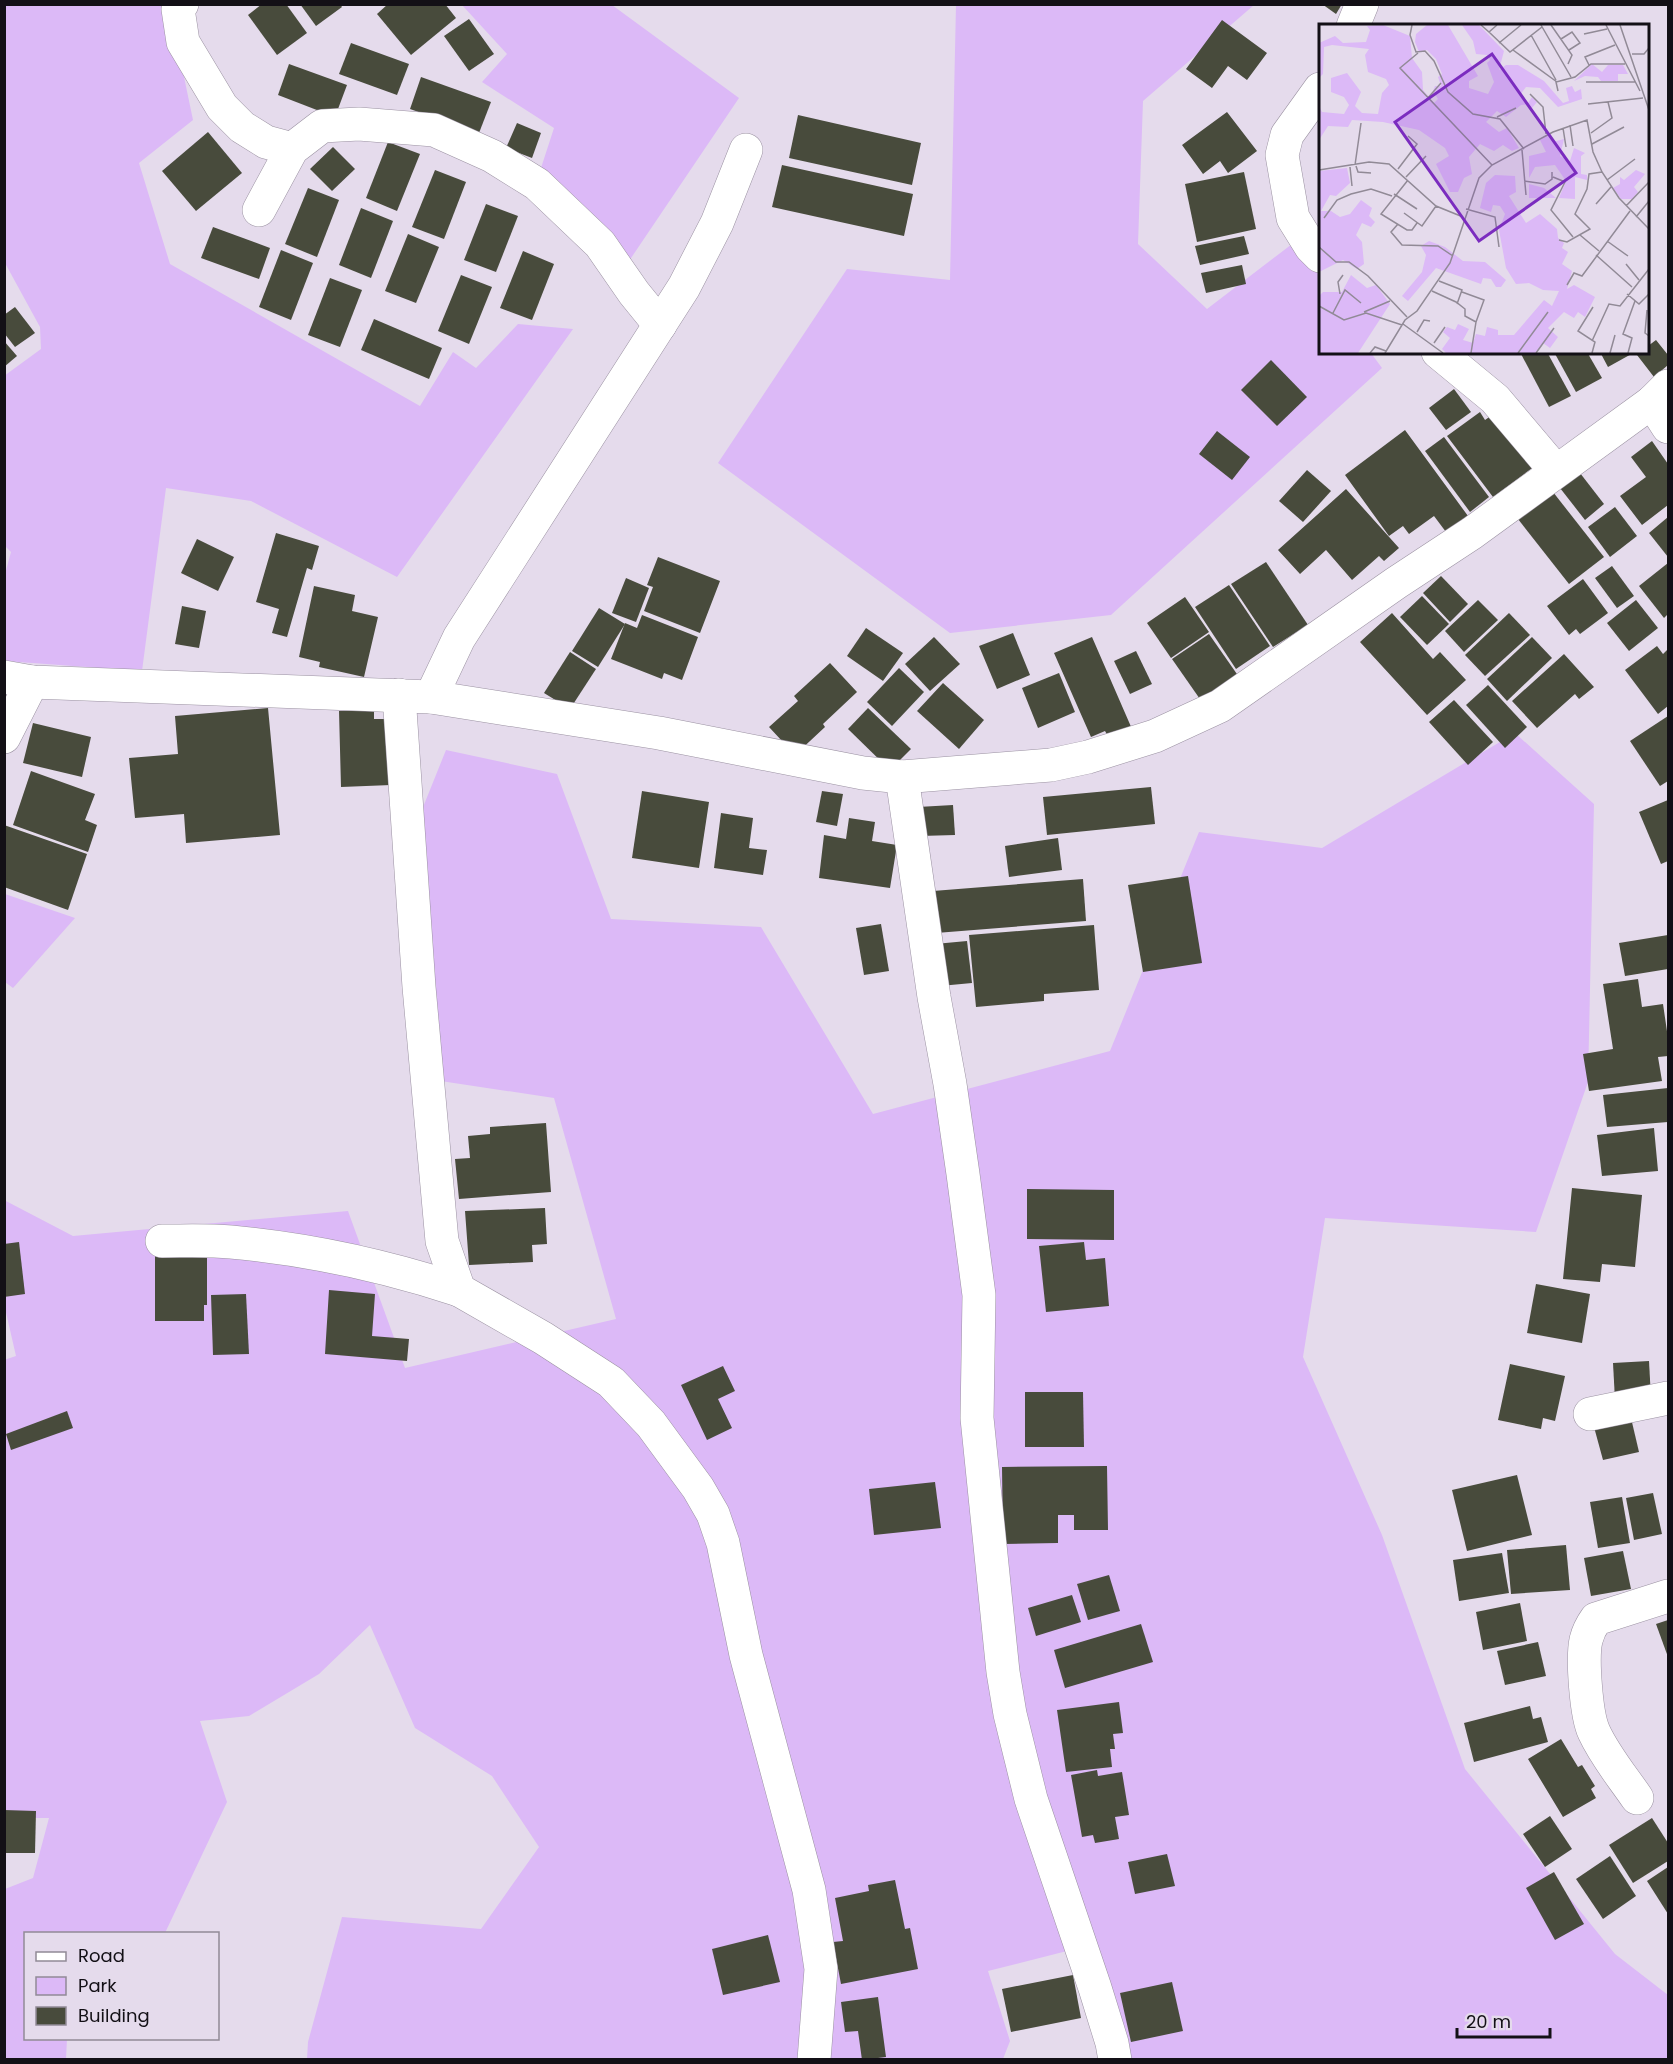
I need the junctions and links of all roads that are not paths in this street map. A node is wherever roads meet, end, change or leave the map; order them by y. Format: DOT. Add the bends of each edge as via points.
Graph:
graph roads {
  1 [pos="182,4"];
  2 [pos="1362,4"];
  3 [pos="1354,24"];
  4 [pos="1319,90"];
  5 [pos="292,149"];
  6 [pos="746,150"];
  7 [pos="259,210"];
  8 [pos="1319,255"];
  9 [pos="660,325"];
  10 [pos="1440,354"];
  11 [pos="1663,405"];
  12 [pos="1556,470"];
  13 [pos="18,680"];
  14 [pos="415,696"];
  15 [pos="4,737"];
  16 [pos="902,777"];
  17 [pos="162,1241"];
  18 [pos="459,1290"];
  19 [pos="1668,1398"];
  20 [pos="1590,1414"];
  21 [pos="1668,1596"];
  22 [pos="1637,1798"];
  23 [pos="814,2060"];
  24 [pos="1115,2060"];
  1 -- 5 [label="street" via="178,9 183,42 222,107 242,127 266,142"];
  2 -- 3 [label="street"];
  4 -- 8 [label="street" via="1287,135 1282,155 1293,218"];
  5 -- 7 [label="street"];
  5 -- 9 [label="street" via="322,126 359,123 434,130 492,156 537,184 600,244"];
  6 -- 9 [label="street" via="717,223"];
  9 -- 14 [label="street" via="459,638"];
  10 -- 12 [label="street" via="1495,399"];
  11 -- 12 [label="street"];
  12 -- 16 [label="street" via="1472,533 1220,706 1155,736 1088,757 1051,765"];
  13 -- 14 [label="street"];
  13 -- 15 [label="street"];
  14 -- 16 [label="street" via="659,733 863,773"];
  14 -- 18 [label="street" via="419,987 442,1242"];
  16 -- 24 [label="street" via="979,1295 977,1418 1005,1682 1031,1799 1095,1988"];
  17 -- 18 [label="street" via="229,1242 315,1254 408,1273"];
  18 -- 23 [label="street" via="611,1382 670,1448 712,1514 723,1543 746,1654 808,1890 821,1969"];
  19 -- 20 [label="street"];
  21 -- 22 [label="street" via="1596,1619 1586,1642 1592,1728"];
}
